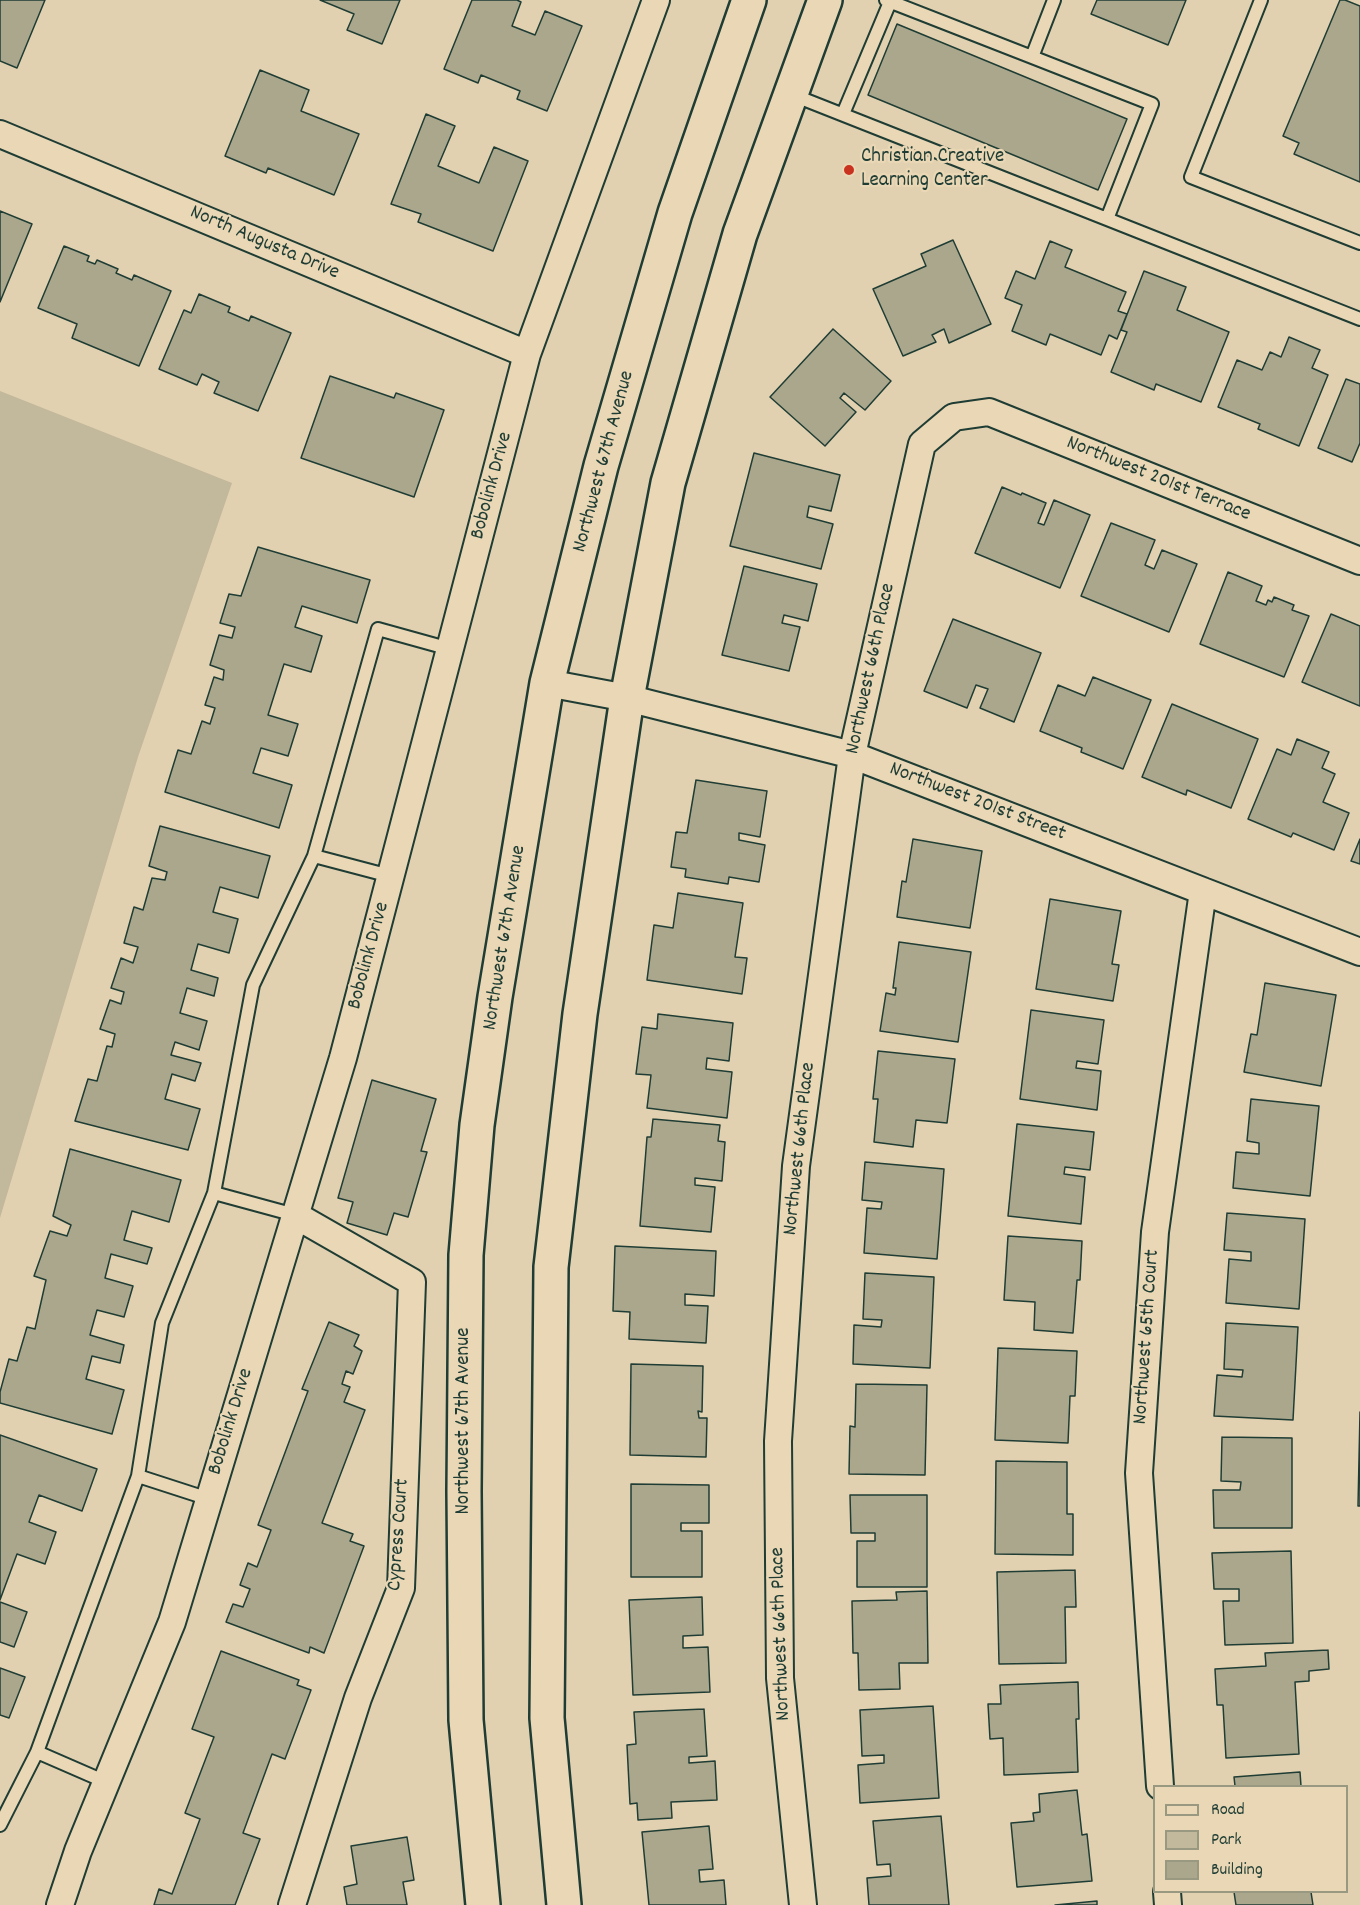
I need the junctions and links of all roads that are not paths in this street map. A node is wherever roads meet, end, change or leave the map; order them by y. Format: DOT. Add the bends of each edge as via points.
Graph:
graph roads {
  1 [pos="656,0"];
  2 [pos="749,0"];
  3 [pos="825,0"];
  4 [pos="1054,0"];
  5 [pos="1261,0"];
  6 [pos="888,1"];
  7 [pos="1032,57"];
  8 [pos="791,94"];
  9 [pos="843,114"];
  10 [pos="0,134"];
  11 [pos="1107,219"];
  12 [pos="1360,243"];
  13 [pos="1360,319"];
  14 [pos="527,354"];
  15 [pos="954,417"];
  16 [pos="1360,561"];
  17 [pos="450,649"];
  18 [pos="547,683"];
  19 [pos="627,698"];
  20 [pos="852,755"];
  21 [pos="314,856"];
  22 [pos="390,876"];
  23 [pos="1203,891"];
  24 [pos="1360,952"];
  25 [pos="214,1193"];
  26 [pos="295,1215"];
  27 [pos="138,1476"];
  28 [pos="209,1499"];
  29 [pos="37,1752"];
  30 [pos="106,1782"];
  31 [pos="1160,1785"];
  32 [pos="0,1825"];
  33 [pos="60,1905"];
  34 [pos="292,1905"];
  35 [pos="483,1905"];
  36 [pos="564,1905"];
  37 [pos="803,1905"];
  1 -- 14 [label="street, Bobolink Drive"];
  2 -- 18 [label="main road, Northwest 67th Avenue" via="675,213 601,466"];
  3 -- 8 [label="main road"];
  4 -- 7 [label="lane"];
  5 -- 12 [label="lane" via="1191,177"];
  6 -- 7 [label="lane"];
  6 -- 9 [label="lane"];
  7 -- 11 [label="lane" via="1152,104"];
  8 -- 9 [label="lane"];
  8 -- 19 [label="main road" via="740,234 668,483"];
  9 -- 11 [label="lane"];
  10 -- 14 [label="street, North Augusta Drive"];
  11 -- 13 [label="lane"];
  14 -- 17 [label="street, Bobolink Drive"];
  15 -- 16 [label="street, Northwest 201st Terrace" via="989,412"];
  15 -- 20 [label="street, Northwest 66th Place" via="922,444"];
  17 -- 21 [label="lane" via="378,629"];
  17 -- 22 [label="street, Bobolink Drive"];
  18 -- 19 [label="street, Northwest 201st Street"];
  18 -- 35 [label="main road, Northwest 67th Avenue" via="495,997 477,1125 466,1255 466,1720"];
  19 -- 20 [label="street, Northwest 201st Street"];
  19 -- 36 [label="main road" via="580,1014 551,1267 547,1718"];
  20 -- 23 [label="street, Northwest 201st Street"];
  20 -- 37 [label="street, Northwest 66th Place" via="796,1166 778,1441 780,1678"];
  21 -- 22 [label="lane"];
  21 -- 25 [label="lane" via="253,985"];
  22 -- 26 [label="street, Bobolink Drive" via="343,1058"];
  23 -- 24 [label="street, Northwest 201st Street"];
  23 -- 31 [label="street, Northwest 65th Court" via="1155,1232 1139,1473"];
  25 -- 26 [label="lane"];
  25 -- 27 [label="lane" via="162,1323"];
  26 -- 28 [label="street, Bobolink Drive"];
  26 -- 34 [label="street, Cypress Court" via="412,1282 401,1588 358,1698"];
  27 -- 28 [label="lane"];
  27 -- 29 [label="lane"];
  28 -- 30 [label="street, Bobolink Drive" via="171,1622"];
  29 -- 30 [label="lane"];
  29 -- 32 [label="lane"];
  30 -- 33 [label="street, Bobolink Drive"];
}
